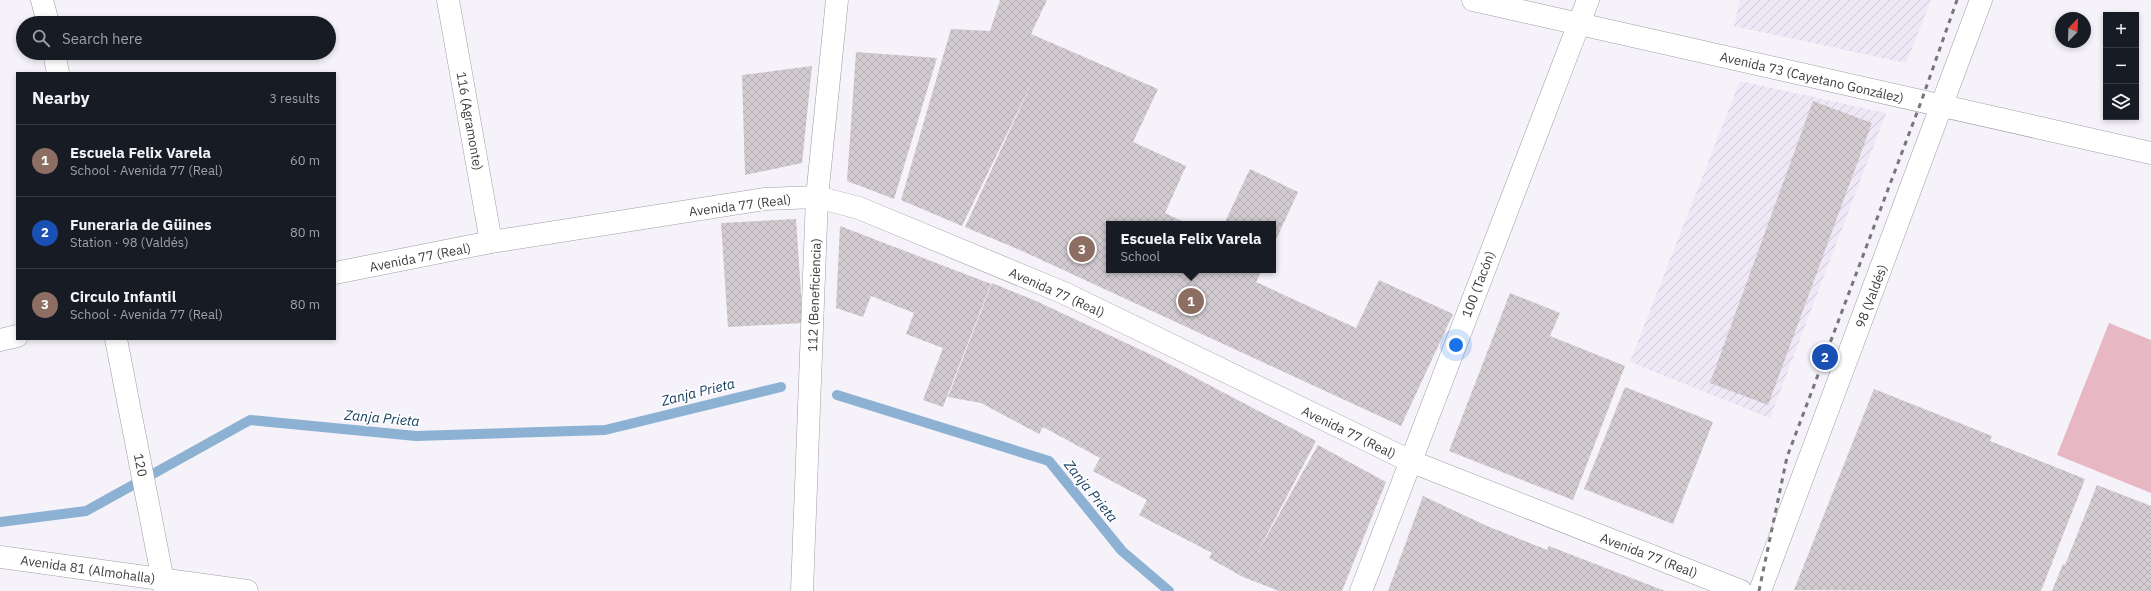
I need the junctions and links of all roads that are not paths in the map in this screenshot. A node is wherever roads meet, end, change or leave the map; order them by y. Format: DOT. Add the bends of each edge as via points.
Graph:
graph roads {
  1 [pos="42,0"];
  2 [pos="448,0"];
  3 [pos="837,0"];
  4 [pos="1473,0"];
  5 [pos="1588,0"];
  6 [pos="1981,0"];
  7 [pos="46,16"];
  8 [pos="1578,25"];
  9 [pos="55,60"];
  10 [pos="58,72"];
  11 [pos="1941,107"];
  12 [pos="2151,153"];
  13 [pos="817,197"];
  14 [pos="492,242"];
  15 [pos="336,273"];
  16 [pos="16,336"];
  17 [pos="0,340"];
  18 [pos="116,340"];
  19 [pos="1410,461"];
  20 [pos="0,557"];
  21 [pos="165,585"];
  22 [pos="247,591"];
  23 [pos="802,591"];
  24 [pos="1361,591"];
  25 [pos="1741,591"];
  26 [pos="1760,591"];
  1 -- 7 [label="street"];
  2 -- 14 [label="street, 116 (Agramonte)"];
  3 -- 13 [label="street, 112 (Beneficiencia)"];
  4 -- 8 [label="street, Avenida 73 (Cayetano González)"];
  5 -- 8 [label="street, 100 (Tacón)"];
  6 -- 11 [label="street, 98 (Valdés)"];
  8 -- 11 [label="street, Avenida 73 (Cayetano González)"];
  8 -- 19 [label="street, 100 (Tacón)"];
  9 -- 10 [label="street"];
  11 -- 12 [label="street, Avenida 73 (Cayetano González)"];
  11 -- 26 [label="street, 98 (Valdés)"];
  13 -- 14 [label="street, Avenida 77 (Real)" via="764,199"];
  13 -- 19 [label="street, Avenida 77 (Real)" via="859,208 1064,294"];
  13 -- 23 [label="street, 112 (Beneficiencia)"];
  14 -- 15 [label="street, Avenida 77 (Real)"];
  16 -- 17 [label="street"];
  18 -- 21 [label="street, 120"];
  19 -- 24 [label="street, 100 (Tacón)"];
  19 -- 25 [label="street, Avenida 77 (Real)"];
  20 -- 21 [label="street, Avenida 81 (Almohalla)"];
  21 -- 22 [label="street, Avenida 81 (Almohalla)"];
}
